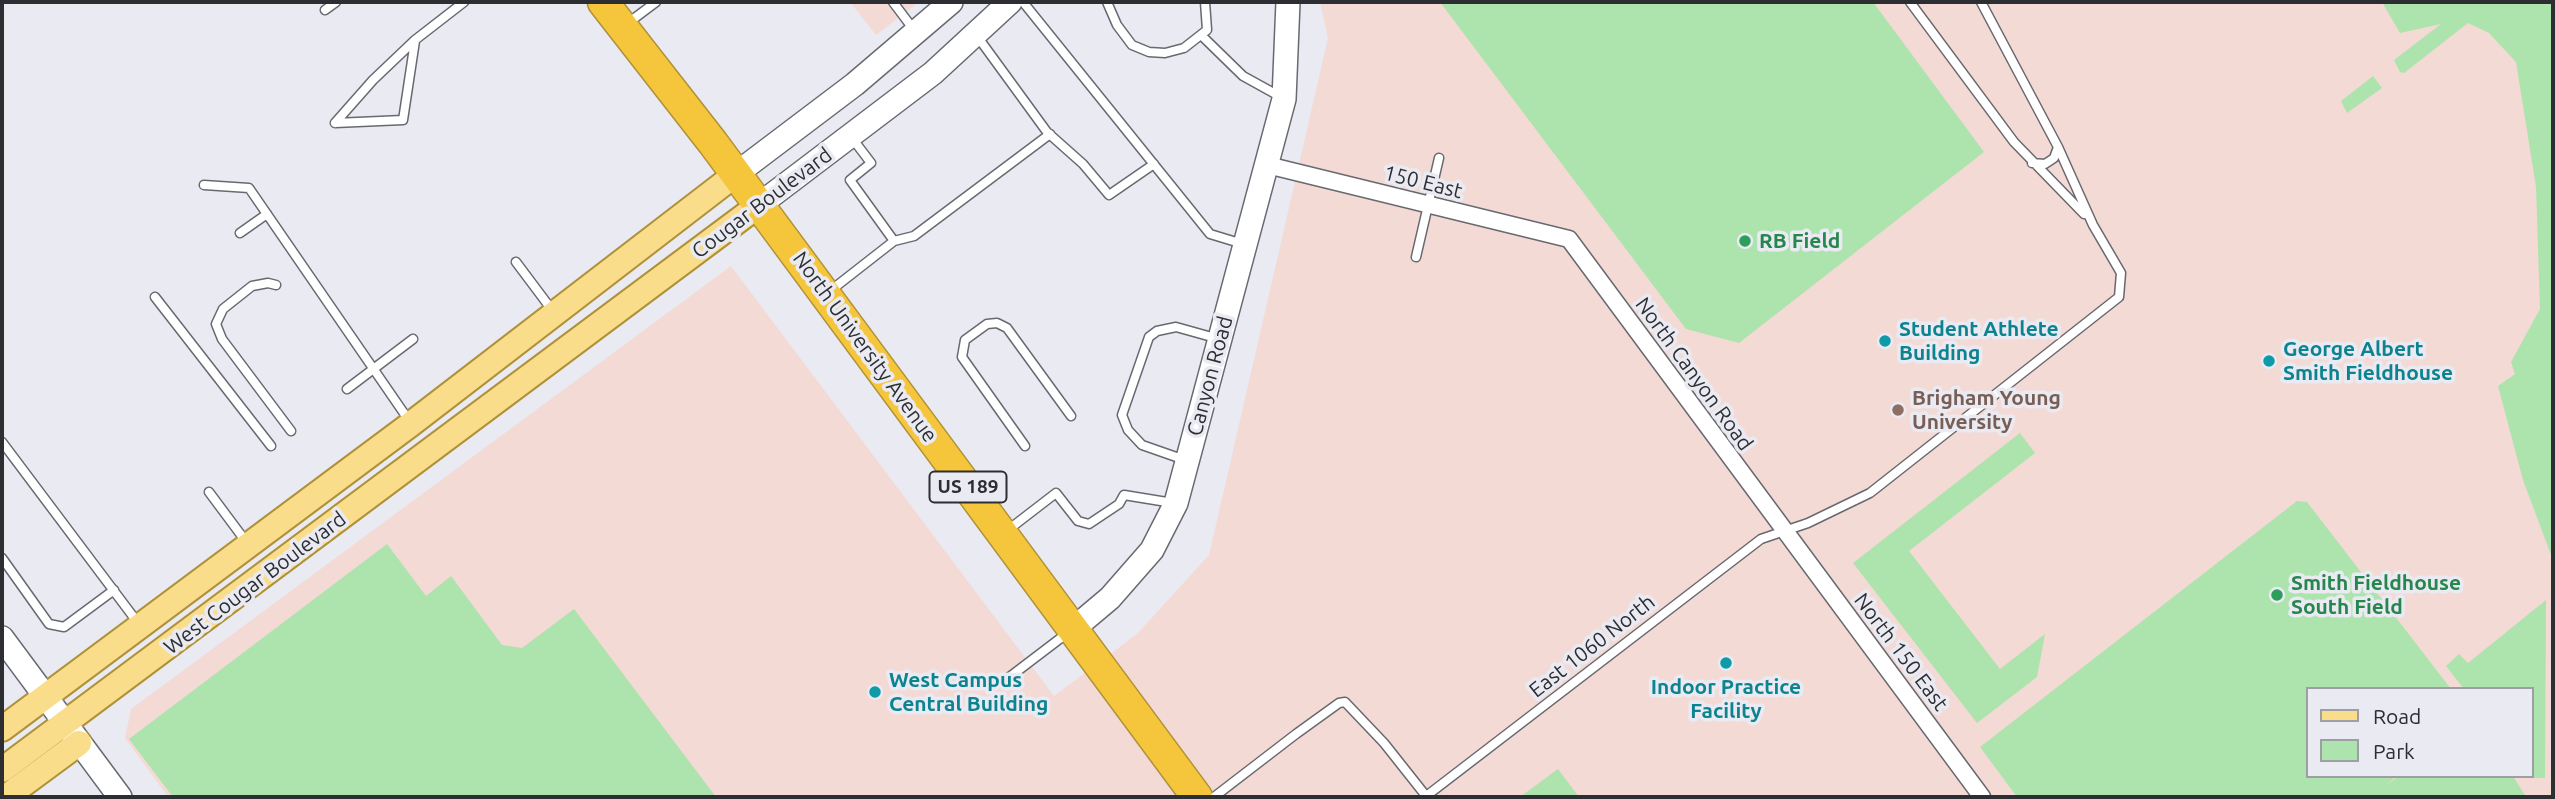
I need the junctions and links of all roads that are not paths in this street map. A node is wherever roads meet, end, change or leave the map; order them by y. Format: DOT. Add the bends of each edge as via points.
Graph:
graph roads {
  1 [pos="336,2"];
  2 [pos="464,2"];
  3 [pos="603,2"];
  4 [pos="656,2"];
  5 [pos="892,2"];
  6 [pos="951,2"];
  7 [pos="1010,2"];
  8 [pos="1023,2"];
  9 [pos="1107,2"];
  10 [pos="1205,2"];
  11 [pos="1288,2"];
  12 [pos="1910,2"];
  13 [pos="1981,2"];
  14 [pos="325,10"];
  15 [pos="622,27"];
  16 [pos="975,34"];
  17 [pos="1202,35"];
  18 [pos="907,39"];
  19 [pos="415,40"];
  20 [pos="1284,99"];
  21 [pos="1050,134"];
  22 [pos="850,135"];
  23 [pos="2058,147"];
  24 [pos="1439,158"];
  25 [pos="2032,163"];
  26 [pos="1153,164"];
  27 [pos="1267,165"];
  28 [pos="736,174"];
  29 [pos="204,185"];
  30 [pos="759,205"];
  31 [pos="1429,205"];
  32 [pos="267,214"];
  33 [pos="2092,225"];
  34 [pos="240,233"];
  35 [pos="1569,239"];
  36 [pos="894,241"];
  37 [pos="1245,245"];
  38 [pos="1416,257"];
  39 [pos="516,262"];
  40 [pos="276,285"];
  41 [pos="826,294"];
  42 [pos="155,297"];
  43 [pos="556,315"];
  44 [pos="413,339"];
  45 [pos="1220,339"];
  46 [pos="372,370"];
  47 [pos="347,389"];
  48 [pos="505,392"];
  49 [pos="1071,416"];
  50 [pos="411,424"];
  51 [pos="291,431"];
  52 [pos="2,442"];
  53 [pos="271,446"];
  54 [pos="1025,446"];
  55 [pos="1188,460"];
  56 [pos="209,492"];
  57 [pos="1176,503"];
  58 [pos="1787,532"];
  59 [pos="1002,534"];
  60 [pos="248,545"];
  61 [pos="2,558"];
  62 [pos="114,590"];
  63 [pos="140,625"];
  64 [pos="1072,629"];
  65 [pos="2,638"];
  66 [pos="1003,682"];
  67 [pos="45,696"];
  68 [pos="2,729"];
  69 [pos="72,733"];
  70 [pos="2,771"];
  71 [pos="6,797"];
  72 [pos="120,797"];
  73 [pos="1197,797"];
  74 [pos="1214,797"];
  75 [pos="1425,797"];
  76 [pos="1982,797"];
  1 -- 14 [label="lane"];
  2 -- 19 [label="lane"];
  3 -- 15 [label="highway, North University Avenue / US 189"];
  4 -- 15 [label="lane"];
  5 -- 18 [label="lane"];
  6 -- 18 [label="main road, Cougar Boulevard"];
  7 -- 16 [label="main road, Cougar Boulevard"];
  8 -- 26 [label="lane"];
  9 -- 17 [label="lane" via="1132,45 1149,52 1166,53"];
  10 -- 17 [label="lane" via="1207,30"];
  11 -- 20 [label="main road, Canyon Road"];
  12 -- 25 [label="lane"];
  13 -- 23 [label="lane"];
  15 -- 28 [label="highway, North University Avenue / US 189"];
  16 -- 21 [label="lane"];
  16 -- 22 [label="main road, Cougar Boulevard" via="933,73"];
  17 -- 20 [label="lane" via="1243,76"];
  18 -- 28 [label="main road, Cougar Boulevard"];
  19 -- 19 [label="lane" via="403,120 335,123 373,80"];
  20 -- 27 [label="main road, Canyon Road"];
  21 -- 26 [label="lane" via="1109,195"];
  21 -- 36 [label="lane" via="914,236"];
  22 -- 30 [label="main road, Cougar Boulevard"];
  22 -- 36 [label="lane" via="871,163 850,180"];
  23 -- 25 [label="lane" via="2054,158 2045,164"];
  23 -- 33 [label="lane"];
  24 -- 31 [label="lane"];
  25 -- 33 [label="lane"];
  26 -- 37 [label="lane" via="1210,234"];
  27 -- 31 [label="street, 150 East"];
  27 -- 37 [label="main road, Canyon Road"];
  28 -- 30 [label="highway, North University Avenue / US 189"];
  28 -- 43 [label="main road, Cougar Boulevard"];
  29 -- 32 [label="lane" via="250,188"];
  30 -- 41 [label="highway, North University Avenue / US 189"];
  30 -- 48 [label="main road, Cougar Boulevard"];
  31 -- 35 [label="street, 150 East"];
  31 -- 38 [label="lane"];
  32 -- 34 [label="lane"];
  32 -- 46 [label="lane"];
  33 -- 58 [label="lane, East 1060 North" via="2121,272 2119,297 1870,494"];
  35 -- 58 [label="street, North Canyon Road"];
  36 -- 41 [label="lane"];
  37 -- 45 [label="main road, Canyon Road"];
  39 -- 43 [label="lane"];
  40 -- 51 [label="lane" via="253,286 223,309 216,324 222,340"];
  41 -- 59 [label="highway, North University Avenue / US 189"];
  42 -- 53 [label="lane"];
  43 -- 50 [label="main road, Cougar Boulevard"];
  44 -- 46 [label="lane"];
  45 -- 55 [label="main road, Canyon Road"];
  45 -- 55 [label="lane" via="1176,327 1149,337 1122,415 1142,445"];
  46 -- 47 [label="lane"];
  46 -- 50 [label="lane"];
  48 -- 69 [label="main road, West Cougar Boulevard"];
  49 -- 54 [label="lane" via="1007,328 987,324 965,340 962,358"];
  50 -- 60 [label="main road, West Cougar Boulevard"];
  52 -- 62 [label="lane"];
  55 -- 57 [label="main road, Canyon Road"];
  56 -- 60 [label="lane"];
  57 -- 59 [label="lane" via="1124,495 1119,505 1089,524 1079,521 1056,493"];
  57 -- 64 [label="main road, Canyon Road" via="1152,550 1110,598"];
  58 -- 75 [label="lane, East 1060 North" via="1761,539"];
  58 -- 76 [label="street, North 150 East"];
  59 -- 64 [label="highway, North University Avenue / US 189"];
  60 -- 63 [label="main road, West Cougar Boulevard"];
  61 -- 62 [label="lane" via="49,624 64,627"];
  62 -- 63 [label="lane"];
  63 -- 67 [label="main road, West Cougar Boulevard"];
  64 -- 66 [label="lane, Canyon Road"];
  64 -- 73 [label="highway, North University Avenue / US 189"];
  65 -- 67 [label="main road"];
  67 -- 68 [label="main road, West Cougar Boulevard"];
  67 -- 69 [label="main road"];
  69 -- 70 [label="main road, West Cougar Boulevard"];
  69 -- 71 [label="main road, West Cougar Boulevard"];
  69 -- 72 [label="main road"];
  74 -- 75 [label="lane" via="1345,702"];
}
